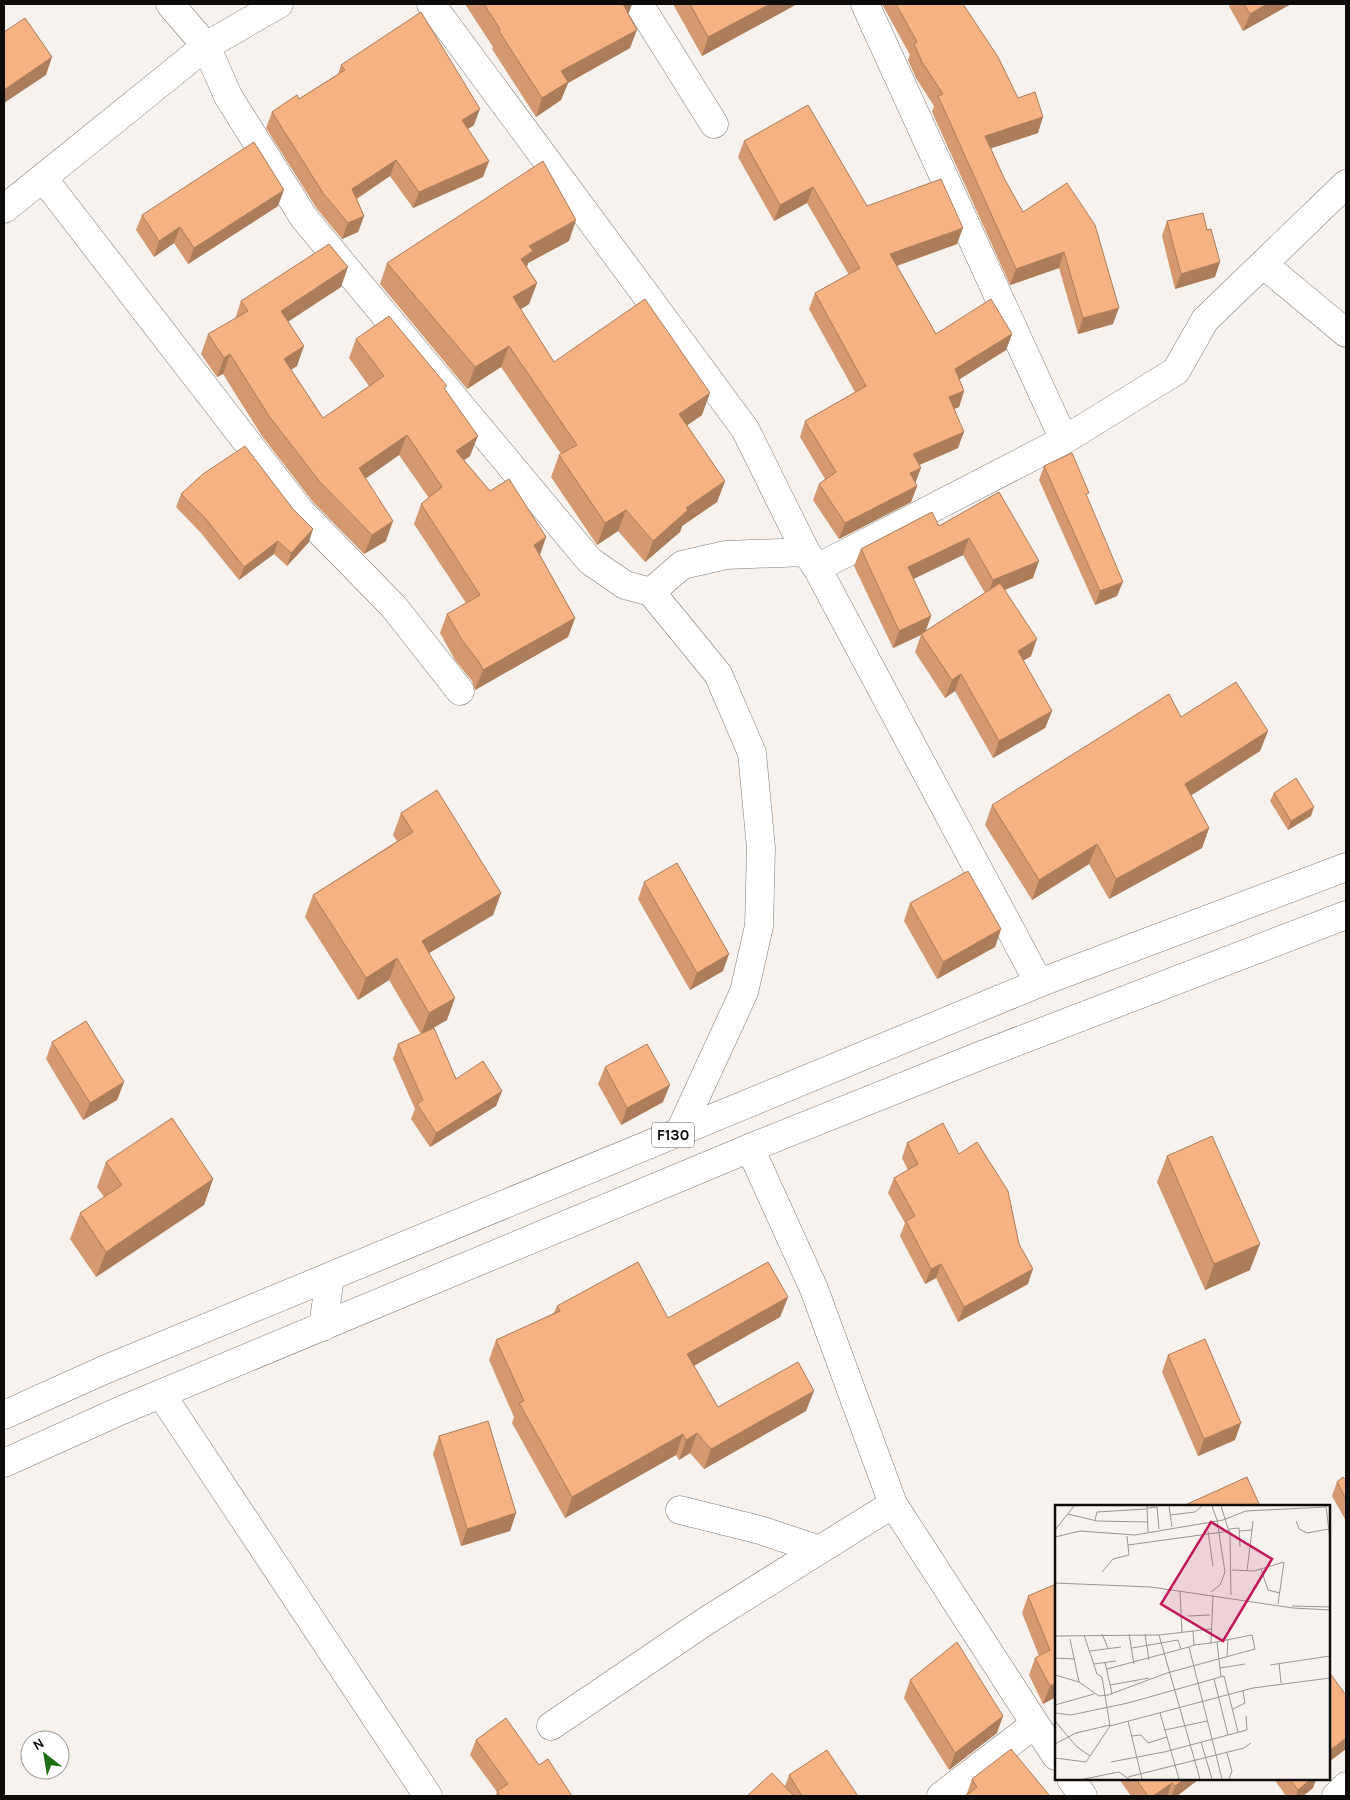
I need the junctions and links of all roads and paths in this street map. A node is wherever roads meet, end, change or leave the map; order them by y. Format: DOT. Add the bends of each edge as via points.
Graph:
graph roads {
  1 [pos="170,4"];
  2 [pos="279,4"];
  3 [pos="431,4"];
  4 [pos="639,4"];
  5 [pos="866,4"];
  6 [pos="206,46"];
  7 [pos="714,124"];
  8 [pos="43,178"];
  9 [pos="1346,184"];
  10 [pos="4,209"];
  11 [pos="1263,264"];
  12 [pos="1346,334"];
  13 [pos="1064,440"];
  14 [pos="812,560"];
  15 [pos="651,592"];
  16 [pos="460,691"];
  17 [pos="1346,867"];
  18 [pos="1346,915"];
  19 [pos="1039,983"];
  20 [pos="679,1133"];
  21 [pos="750,1148"];
  22 [pos="330,1277"];
  23 [pos="323,1327"];
  24 [pos="160,1394"];
  25 [pos="4,1415"];
  26 [pos="4,1463"];
  27 [pos="893,1504"];
  28 [pos="680,1510"];
  29 [pos="820,1550"];
  30 [pos="1035,1724"];
  31 [pos="551,1726"];
  32 [pos="1055,1754"];
  33 [pos="1072,1780"];
  34 [pos="1346,1786"];
  35 [pos="428,1796"];
  36 [pos="941,1796"];
  37 [pos="1083,1796"];
  38 [pos="1336,1796"];
  1 -- 6 [label="street"];
  2 -- 6 [label="street"];
  3 -- 14 [label="street" via="745,429"];
  4 -- 7 [label="street"];
  5 -- 13 [label="street"];
  6 -- 8 [label="street"];
  6 -- 15 [label="street" via="228,96 304,218 590,561 625,585"];
  8 -- 10 [label="street"];
  8 -- 16 [label="street" via="302,512 394,607"];
  9 -- 11 [label="street"];
  11 -- 12 [label="street"];
  11 -- 13 [label="street" via="1205,320 1176,371"];
  13 -- 14 [label="street"];
  14 -- 15 [label="street" via="726,556 682,565"];
  14 -- 19 [label="street"];
  15 -- 20 [label="street" via="718,674 752,753 761,848 759,926 744,992"];
  17 -- 19 [label="street, F130"];
  18 -- 21 [label="street, F130"];
  19 -- 20 [label="street, F130"];
  20 -- 22 [label="street, F130"];
  21 -- 23 [label="street, F130"];
  21 -- 27 [label="street" via="814,1289"];
  22 -- 23 [label="street"];
  22 -- 25 [label="street, F130"];
  23 -- 24 [label="street, F130"];
  24 -- 26 [label="street, F130"];
  24 -- 35 [label="street"];
  27 -- 29 [label="street"];
  27 -- 30 [label="street"];
  28 -- 29 [label="street" via="760,1530"];
  29 -- 31 [label="street" via="706,1621"];
  30 -- 32 [label="street"];
  30 -- 36 [label="street"];
  33 -- 37 [label="street"];
  34 -- 38 [label="street"];
}
